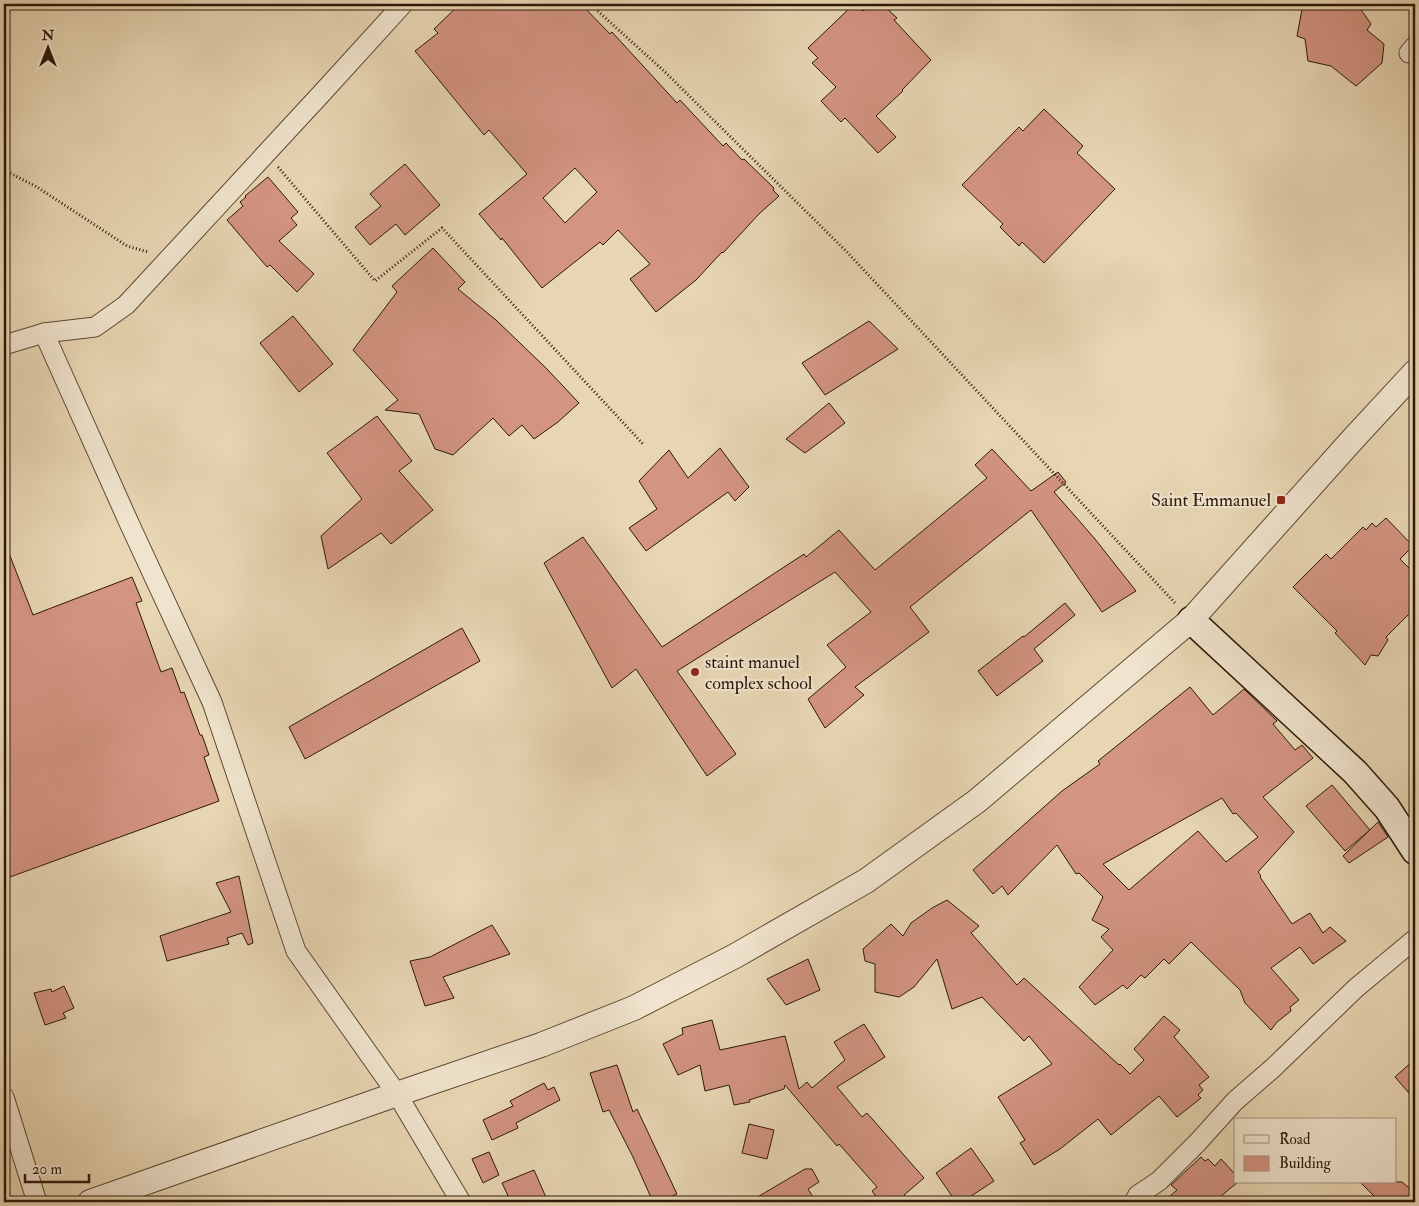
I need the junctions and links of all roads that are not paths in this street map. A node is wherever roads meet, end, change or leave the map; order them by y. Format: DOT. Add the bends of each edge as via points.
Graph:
graph roads {
  1 [pos="403,4"];
  2 [pos="44,332"];
  3 [pos="4,345"];
  4 [pos="1415,372"];
  5 [pos="1191,620"];
  6 [pos="1411,837"];
  7 [pos="1415,940"];
  8 [pos="397,1094"];
  9 [pos="4,1097"];
  10 [pos="37,1202"];
  11 [pos="90,1202"];
  12 [pos="461,1202"];
  13 [pos="1134,1202"];
  1 -- 2 [label="street" via="126,305 95,327"];
  2 -- 3 [label="street"];
  2 -- 8 [label="street" via="212,702 296,951"];
  4 -- 5 [label="street"];
  5 -- 6 [label="main road" via="1355,772"];
  5 -- 8 [label="street" via="977,801 866,881 735,956 634,1008 542,1046"];
  7 -- 13 [label="street" via="1356,988 1235,1101 1159,1181 1138,1195"];
  8 -- 11 [label="street"];
  8 -- 12 [label="street"];
  9 -- 10 [label="street"];
}
